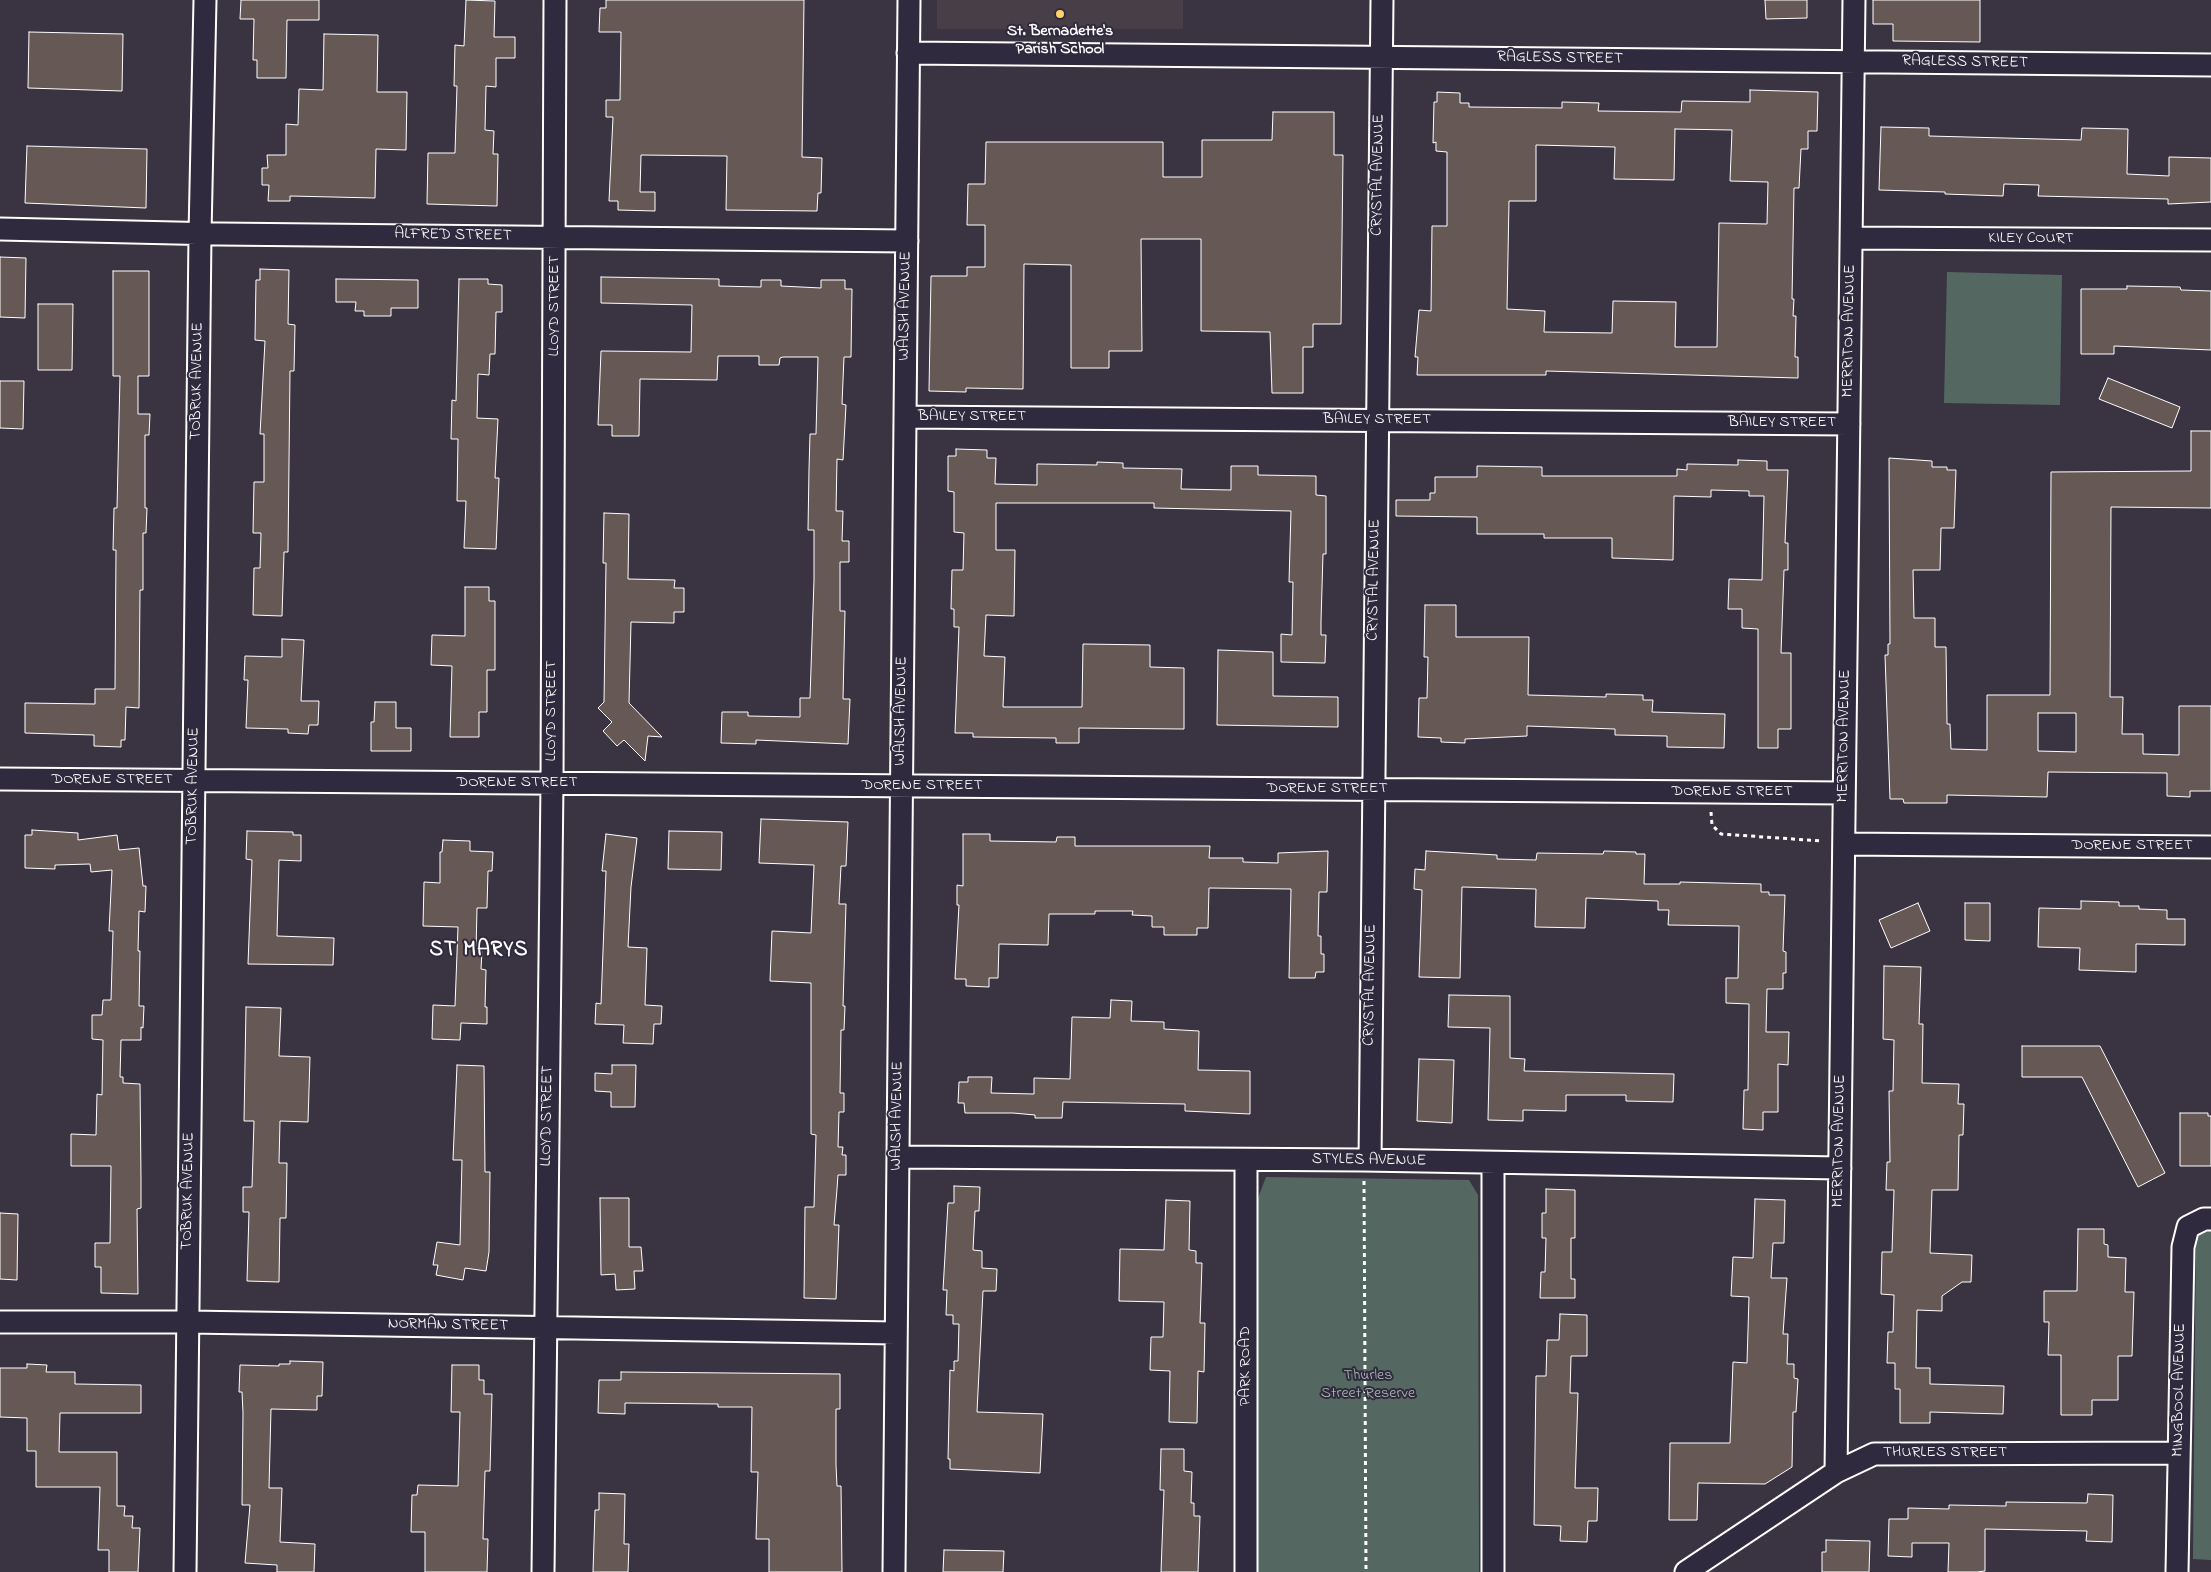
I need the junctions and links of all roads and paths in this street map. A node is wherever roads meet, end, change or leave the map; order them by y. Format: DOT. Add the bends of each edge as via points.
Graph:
graph roads {
  1 [pos="205,0"];
  2 [pos="555,0"];
  3 [pos="909,0"];
  4 [pos="1382,0"];
  5 [pos="1854,0"];
  6 [pos="908,53"];
  7 [pos="1381,58"];
  8 [pos="1853,62"];
  9 [pos="2211,66"];
  10 [pos="0,229"];
  11 [pos="200,234"];
  12 [pos="555,237"];
  13 [pos="1851,238"];
  14 [pos="2211,240"];
  15 [pos="907,241"];
  16 [pos="905,417"];
  17 [pos="1377,420"];
  18 [pos="1849,424"];
  19 [pos="0,779"];
  20 [pos="194,780"];
  21 [pos="552,783"];
  22 [pos="901,786"];
  23 [pos="1373,789"];
  24 [pos="1711,792"];
  25 [pos="1844,792"];
  26 [pos="1844,844"];
  27 [pos="2211,847"];
  28 [pos="898,1157"];
  29 [pos="1246,1160"];
  30 [pos="1366,1160"];
  31 [pos="1493,1163"];
  32 [pos="1840,1168"];
  33 [pos="2208,1219"];
  34 [pos="0,1322"];
  35 [pos="188,1322"];
  36 [pos="546,1327"];
  37 [pos="896,1333"];
  38 [pos="2179,1452"];
  39 [pos="1836,1472"];
  40 [pos="185,1572"];
  41 [pos="543,1572"];
  42 [pos="894,1572"];
  43 [pos="1246,1572"];
  44 [pos="1366,1572"];
  45 [pos="1493,1572"];
  46 [pos="1686,1572"];
  47 [pos="2177,1572"];
  1 -- 11 [label="street, TOBRUK AVENUE"];
  2 -- 12 [label="street, LLOYD STREET"];
  3 -- 6 [label="street, WALSH AVENUE"];
  4 -- 7 [label="street, CRYSTAL AVENUE"];
  5 -- 8 [label="street, MERRITON AVENUE"];
  6 -- 7 [label="street, RAGLESS STREET"];
  6 -- 15 [label="street, WALSH AVENUE"];
  7 -- 8 [label="street, RAGLESS STREET"];
  7 -- 17 [label="street, CRYSTAL AVENUE"];
  8 -- 9 [label="street, RAGLESS STREET"];
  8 -- 13 [label="street, MERRITON AVENUE"];
  10 -- 11 [label="street, ALFRED STREET"];
  11 -- 12 [label="street, ALFRED STREET"];
  11 -- 20 [label="street, TOBRUK AVENUE"];
  12 -- 15 [label="street, ALFRED STREET"];
  12 -- 21 [label="street, LLOYD STREET"];
  13 -- 14 [label="street, KILEY COURT"];
  13 -- 18 [label="street, MERRITON AVENUE"];
  15 -- 16 [label="street, WALSH AVENUE"];
  16 -- 17 [label="street, BAILEY STREET"];
  16 -- 22 [label="street, WALSH AVENUE"];
  17 -- 18 [label="street, BAILEY STREET"];
  17 -- 23 [label="street, CRYSTAL AVENUE"];
  18 -- 25 [label="street, MERRITON AVENUE"];
  19 -- 20 [label="street, DORENE STREET"];
  20 -- 21 [label="street, DORENE STREET"];
  20 -- 35 [label="street, TOBRUK AVENUE"];
  21 -- 22 [label="street, DORENE STREET"];
  21 -- 36 [label="street, LLOYD STREET"];
  22 -- 23 [label="street, DORENE STREET"];
  22 -- 28 [label="street, WALSH AVENUE"];
  23 -- 24 [label="street, DORENE STREET"];
  23 -- 30 [label="street, CRYSTAL AVENUE"];
  24 -- 25 [label="street, DORENE STREET"];
  24 -- 26 [label="path" via="1712,825 1721,834"];
  25 -- 26 [label="street, MERRITON AVENUE"];
  26 -- 27 [label="street, DORENE STREET"];
  26 -- 32 [label="street, MERRITON AVENUE"];
  28 -- 29 [label="street, STYLES AVENUE"];
  28 -- 37 [label="street, WALSH AVENUE"];
  29 -- 30 [label="street, STYLES AVENUE"];
  29 -- 43 [label="street, PARK ROAD"];
  30 -- 31 [label="street, STYLES AVENUE"];
  30 -- 44 [label="path"];
  31 -- 32 [label="street, STYLES AVENUE"];
  31 -- 45 [label="street"];
  32 -- 39 [label="street, MERRITON AVENUE"];
  33 -- 38 [label="street, MINGBOOL AVENUE" via="2188,1227 2183,1247"];
  34 -- 35 [label="street, NORMAN STREET"];
  35 -- 36 [label="street, NORMAN STREET"];
  35 -- 40 [label="street, TOBRUK AVENUE"];
  36 -- 37 [label="street, NORMAN STREET"];
  36 -- 41 [label="street, LLOYD STREET"];
  37 -- 42 [label="street, WALSH AVENUE"];
  38 -- 39 [label="street, THURLES STREET" via="1874,1454"];
  38 -- 47 [label="street, MINGBOOL AVENUE"];
  39 -- 46 [label="street, THURLES STREET"];
}
